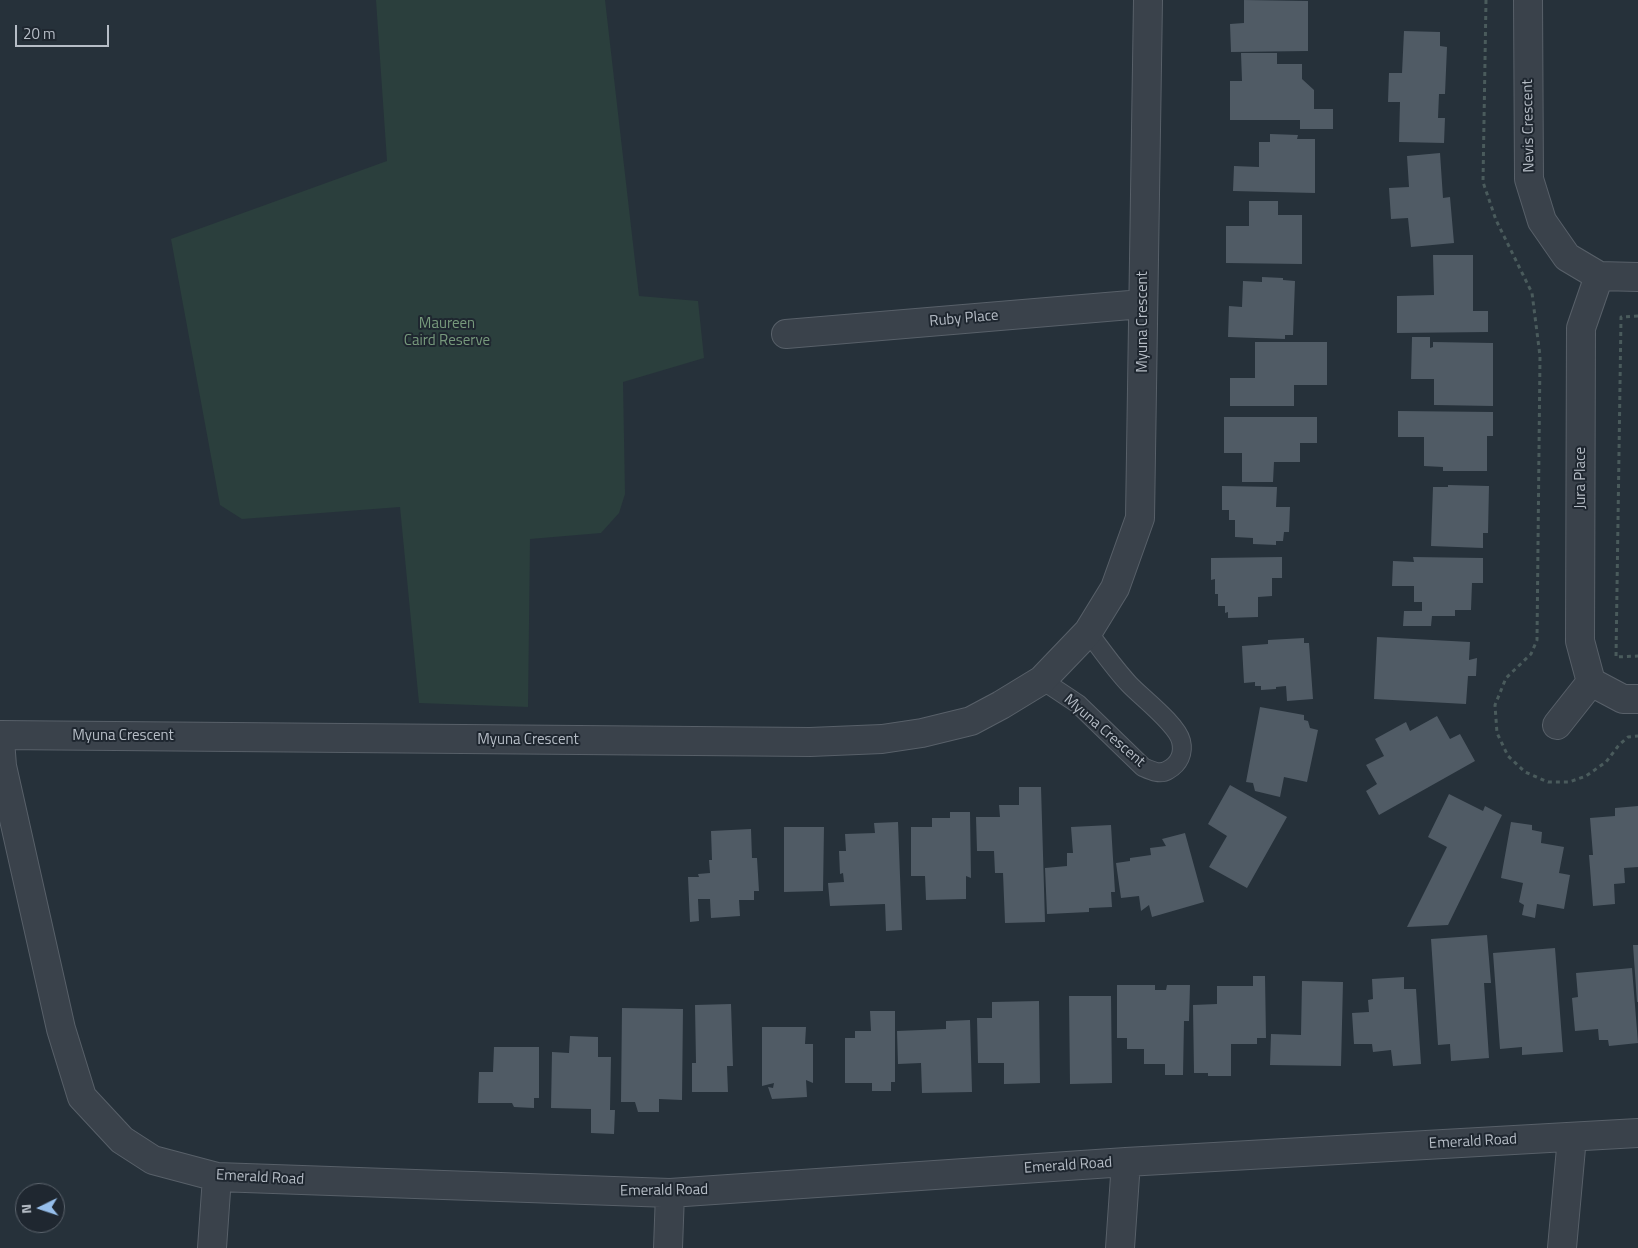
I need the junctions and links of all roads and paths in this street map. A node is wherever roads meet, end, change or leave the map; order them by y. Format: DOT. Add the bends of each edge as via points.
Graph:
graph roads {
  1 [pos="1148,0"];
  2 [pos="1486,0"];
  3 [pos="1528,0"];
  4 [pos="1599,276"];
  5 [pos="1638,277"];
  6 [pos="1142,304"];
  7 [pos="1638,316"];
  8 [pos="786,334"];
  9 [pos="1088,632"];
  10 [pos="1638,656"];
  11 [pos="1042,680"];
  12 [pos="1591,682"];
  13 [pos="1638,699"];
  14 [pos="1557,725"];
  15 [pos="0,735"];
  16 [pos="1638,736"];
  17 [pos="0,740"];
  18 [pos="1638,1133"];
  19 [pos="1572,1137"];
  20 [pos="1126,1162"];
  21 [pos="217,1177"];
  22 [pos="670,1193"];
  23 [pos="212,1248"];
  24 [pos="668,1248"];
  25 [pos="1120,1248"];
  26 [pos="1562,1248"];
  1 -- 6 [label="street, Myuna Crescent"];
  2 -- 16 [label="path" via="1483,182 1496,220 1532,293 1540,356 1537,640 1531,654 1506,678 1495,704 1497,733 1508,756 1526,772 1548,782 1569,782 1586,776 1606,762 1628,737"];
  3 -- 4 [label="street, Nevis Crescent" via="1529,179 1542,221 1567,257"];
  4 -- 5 [label="street, Nevis Crescent"];
  4 -- 12 [label="street, Jura Place" via="1581,328 1580,640"];
  6 -- 8 [label="street, Ruby Place"];
  6 -- 9 [label="street, Myuna Crescent" via="1140,518 1115,588"];
  7 -- 10 [label="path" via="1621,317 1616,657"];
  9 -- 11 [label="street, Myuna Crescent"];
  9 -- 11 [label="lane, Myuna Crescent" via="1129,684 1181,739 1182,752 1177,764 1167,772 1156,773 1143,768 1078,704"];
  11 -- 15 [label="street, Myuna Crescent" via="971,721 882,739 800,742"];
  12 -- 13 [label="street" via="1623,700"];
  12 -- 14 [label="street"];
  17 -- 21 [label="street, Emerald Road" via="2,766 59,1019 82,1097 122,1140 154,1160"];
  18 -- 19 [label="street, Emerald Road"];
  19 -- 20 [label="street, Emerald Road"];
  19 -- 26 [label="street"];
  20 -- 22 [label="street, Emerald Road"];
  20 -- 25 [label="street"];
  21 -- 22 [label="street, Emerald Road"];
  21 -- 23 [label="street"];
  22 -- 24 [label="street"];
}
